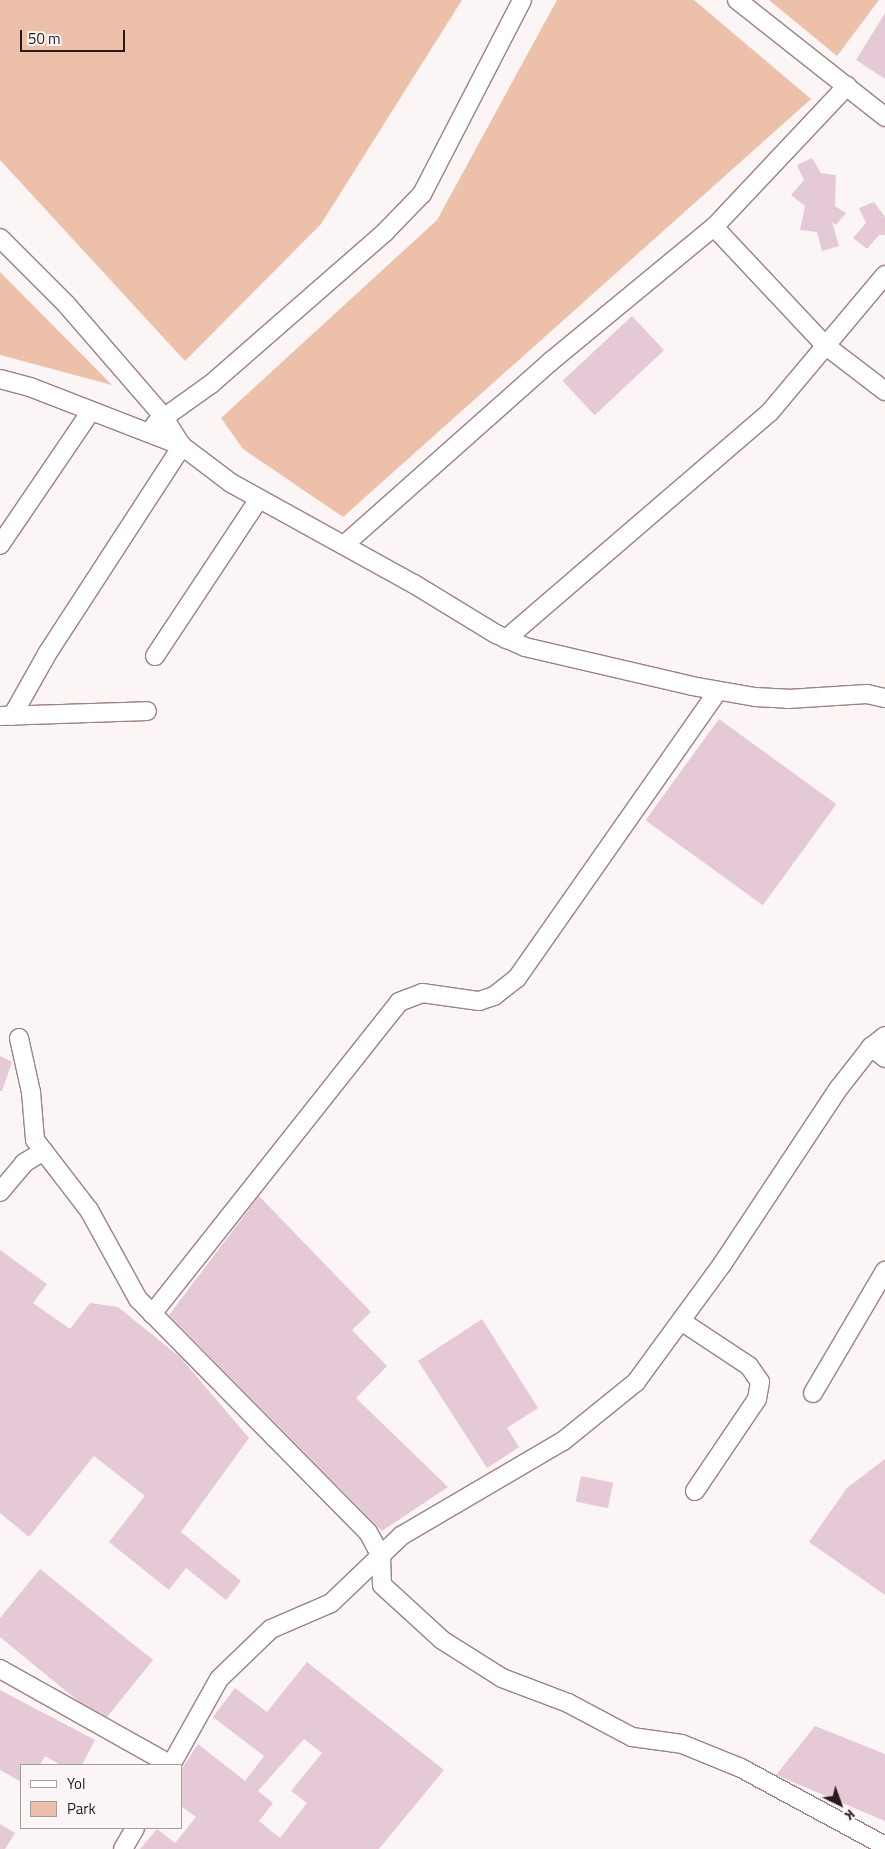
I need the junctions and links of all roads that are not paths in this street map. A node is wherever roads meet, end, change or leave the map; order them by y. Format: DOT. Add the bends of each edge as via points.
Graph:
graph roads {
  1 [pos="522,0"];
  2 [pos="737,0"];
  3 [pos="846,86"];
  4 [pos="885,117"];
  5 [pos="714,227"];
  6 [pos="0,238"];
  7 [pos="885,275"];
  8 [pos="825,345"];
  9 [pos="0,379"];
  10 [pos="885,391"];
  11 [pos="91,410"];
  12 [pos="162,416"];
  13 [pos="145,434"];
  14 [pos="182,446"];
  15 [pos="259,499"];
  16 [pos="0,545"];
  17 [pos="344,545"];
  18 [pos="506,639"];
  19 [pos="155,656"];
  20 [pos="718,691"];
  21 [pos="885,698"];
  22 [pos="147,711"];
  23 [pos="6,716"];
  24 [pos="885,1036"];
  25 [pos="19,1038"];
  26 [pos="870,1047"];
  27 [pos="885,1058"];
  28 [pos="44,1151"];
  29 [pos="0,1192"];
  30 [pos="885,1271"];
  31 [pos="152,1314"];
  32 [pos="681,1321"];
  33 [pos="812,1393"];
  34 [pos="695,1491"];
  35 [pos="381,1556"];
  36 [pos="0,1669"];
  37 [pos="169,1764"];
  38 [pos="172,1764"];
  39 [pos="134,1829"];
  40 [pos="885,1846"];
  41 [pos="123,1849"];
  1 -- 12 [label="street" via="422,194 385,232 211,384"];
  2 -- 3 [label="street"];
  3 -- 4 [label="street"];
  3 -- 5 [label="street"];
  5 -- 8 [label="street"];
  5 -- 17 [label="street" via="550,362"];
  6 -- 12 [label="street" via="66,304"];
  7 -- 8 [label="street"];
  8 -- 10 [label="street"];
  8 -- 18 [label="street" via="770,412"];
  9 -- 11 [label="street"];
  11 -- 13 [label="street"];
  11 -- 16 [label="street"];
  12 -- 13 [label="street"];
  12 -- 14 [label="street"];
  13 -- 14 [label="street"];
  14 -- 15 [label="street"];
  14 -- 23 [label="street"];
  15 -- 17 [label="street"];
  15 -- 19 [label="street"];
  17 -- 18 [label="street"];
  18 -- 20 [label="street" via="568,658"];
  20 -- 21 [label="street" via="788,699 867,694"];
  20 -- 31 [label="street" via="517,978 494,996 479,1001 422,993 398,1002"];
  22 -- 23 [label="street"];
  24 -- 26 [label="street"];
  25 -- 28 [label="street" via="31,1092 36,1140"];
  26 -- 27 [label="street"];
  26 -- 32 [label="street"];
  28 -- 29 [label="street" via="24,1163"];
  28 -- 31 [label="street" via="89,1210 138,1299"];
  30 -- 33 [label="street"];
  31 -- 35 [label="street" via="281,1446 342,1503 368,1532"];
  32 -- 34 [label="street" via="749,1366 758,1376 760,1388 757,1399"];
  32 -- 35 [label="street" via="636,1382 563,1441 401,1536"];
  35 -- 38 [label="street" via="331,1603 271,1629 219,1679"];
  35 -- 40 [label="street" via="382,1585 442,1640 502,1678 568,1703 632,1737 682,1744 741,1768"];
  36 -- 37 [label="street"];
  39 -- 41 [label="street"];
}
